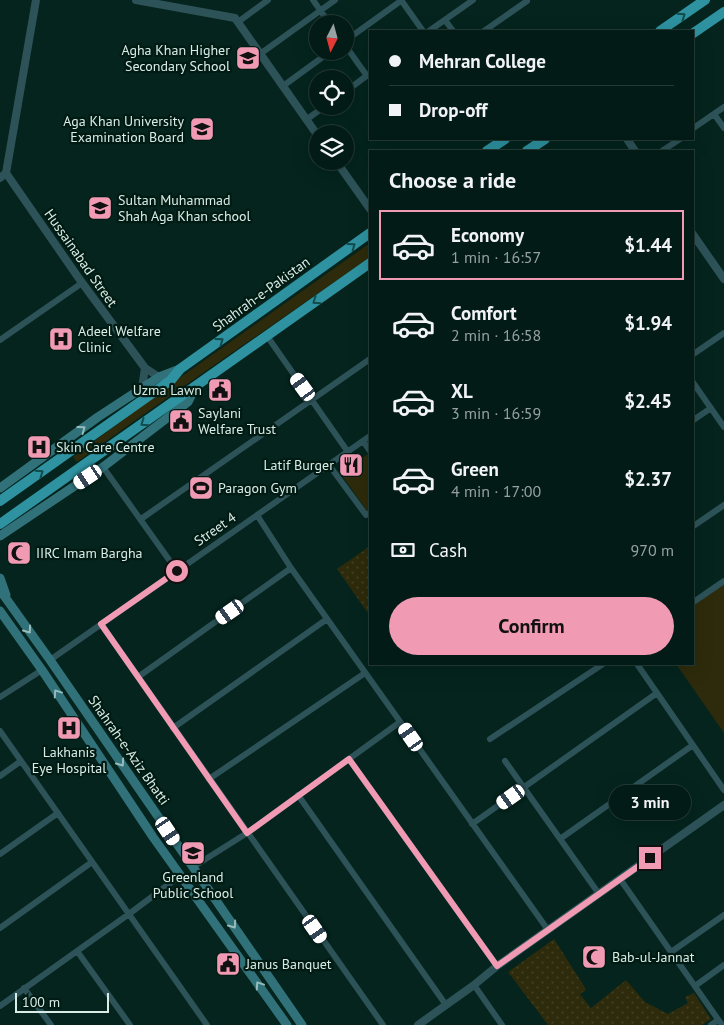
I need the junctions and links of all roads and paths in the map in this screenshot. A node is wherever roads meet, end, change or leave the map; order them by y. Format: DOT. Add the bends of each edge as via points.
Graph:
graph roads {
  1 [pos="36,0"];
  2 [pos="136,0"];
  3 [pos="268,0"];
  4 [pos="313,0"];
  5 [pos="335,0"];
  6 [pos="401,0"];
  7 [pos="473,0"];
  8 [pos="527,1"];
  9 [pos="702,1"];
  10 [pos="320,10"];
  11 [pos="724,12"];
  12 [pos="324,15"];
  13 [pos="445,20"];
  14 [pos="238,22"];
  15 [pos="422,30"];
  16 [pos="430,30"];
  17 [pos="452,30"];
  18 [pos="485,30"];
  19 [pos="661,30"];
  20 [pos="694,33"];
  21 [pos="354,34"];
  22 [pos="260,54"];
  23 [pos="354,57"];
  24 [pos="318,60"];
  25 [pos="368,75"];
  26 [pos="354,85"];
  27 [pos="282,86"];
  28 [pos="724,106"];
  29 [pos="714,114"];
  30 [pos="312,115"];
  31 [pos="306,120"];
  32 [pos="310,125"];
  33 [pos="694,128"];
  34 [pos="724,128"];
  35 [pos="502,140"];
  36 [pos="544,140"];
  37 [pos="678,140"];
  38 [pos="488,150"];
  39 [pos="529,150"];
  40 [pos="664,150"];
  41 [pos="342,170"];
  42 [pos="3,175"];
  43 [pos="369,208"];
  44 [pos="369,234"];
  45 [pos="694,236"];
  46 [pos="369,264"];
  47 [pos="724,278"];
  48 [pos="82,283"];
  49 [pos="724,333"];
  50 [pos="267,336"];
  51 [pos="0,340"];
  52 [pos="694,354"];
  53 [pos="369,360"];
  54 [pos="145,368"];
  55 [pos="180,369"];
  56 [pos="159,377"];
  57 [pos="197,384"];
  58 [pos="694,384"];
  59 [pos="142,388"];
  60 [pos="312,400"];
  61 [pos="711,408"];
  62 [pos="694,420"];
  63 [pos="724,427"];
  64 [pos="369,437"];
  65 [pos="363,441"];
  66 [pos="369,449"];
  67 [pos="348,452"];
  68 [pos="329,465"];
  69 [pos="103,467"];
  70 [pos="0,488"];
  71 [pos="58,498"];
  72 [pos="0,501"];
  73 [pos="724,505"];
  74 [pos="369,513"];
  75 [pos="257,515"];
  76 [pos="141,519"];
  77 [pos="0,524"];
  78 [pos="694,526"];
  79 [pos="0,536"];
  80 [pos="0,546"];
  81 [pos="292,568"];
  82 [pos="177,571"];
  83 [pos="0,578"];
  84 [pos="724,581"];
  85 [pos="0,590"];
  86 [pos="694,602"];
  87 [pos="9,603"];
  88 [pos="0,612"];
  89 [pos="327,619"];
  90 [pos="101,624"];
  91 [pos="50,660"];
  92 [pos="602,665"];
  93 [pos="638,665"];
  94 [pos="42,670"];
  95 [pos="365,673"];
  96 [pos="138,677"];
  97 [pos="658,693"];
  98 [pos="0,697"];
  99 [pos="400,722"];
  100 [pos="173,728"];
  101 [pos="0,731"];
  102 [pos="490,740"];
  103 [pos="693,745"];
  104 [pos="349,759"];
  105 [pos="21,761"];
  106 [pos="505,761"];
  107 [pos="0,776"];
  108 [pos="209,780"];
  109 [pos="524,788"];
  110 [pos="724,790"];
  111 [pos="298,795"];
  112 [pos="724,805"];
  113 [pos="58,813"];
  114 [pos="472,824"];
  115 [pos="247,833"];
  116 [pos="560,839"];
  117 [pos="0,854"];
  118 [pos="92,862"];
  119 [pos="193,867"];
  120 [pos="181,875"];
  121 [pos="620,879"];
  122 [pos="599,894"];
  123 [pos="129,914"];
  124 [pos="724,914"];
  125 [pos="0,928"];
  126 [pos="548,930"];
  127 [pos="77,951"];
  128 [pos="671,952"];
  129 [pos="724,965"];
  130 [pos="497,966"];
  131 [pos="474,985"];
  132 [pos="695,986"];
  133 [pos="24,988"];
  134 [pos="446,1005"];
  135 [pos="0,1006"];
  136 [pos="720,1023"];
  137 [pos="51,1025"];
  138 [pos="130,1025"];
  139 [pos="207,1025"];
  140 [pos="287,1025"];
  141 [pos="302,1025"];
  142 [pos="383,1025"];
  143 [pos="418,1025"];
  144 [pos="502,1025"];
  145 [pos="711,1025"];
  1 -- 42 [label="street"];
  2 -- 14 [label="street" via="235,18"];
  3 -- 14 [label="street"];
  4 -- 10 [label="street"];
  5 -- 10 [label="street"];
  6 -- 15 [label="street"];
  6 -- 21 [label="street"];
  7 -- 13 [label="street"];
  8 -- 18 [label="street"];
  19 -- 9 [label="highway, one-way"];
  10 -- 12 [label="street"];
  10 -- 22 [label="street"];
  11 -- 20 [label="highway"];
  13 -- 16 [label="street"];
  13 -- 17 [label="street"];
  14 -- 22 [label="street"];
  22 -- 27 [label="street"];
  23 -- 25 [label="street"];
  24 -- 27 [label="street"];
  25 -- 26 [label="street"];
  27 -- 31 [label="street"];
  28 -- 29 [label="street"];
  29 -- 33 [label="street"];
  29 -- 34 [label="street"];
  30 -- 31 [label="street"];
  31 -- 32 [label="street"];
  35 -- 38 [label="highway"];
  36 -- 39 [label="highway"];
  37 -- 40 [label="street"];
  41 -- 43 [label="street"];
  42 -- 48 [label="street, Hussainabad Street"];
  55 -- 44 [label="highway, Shahrah-e-Pakistan, one-way"];
  45 -- 47 [label="street"];
  46 -- 50 [label="highway, one-way"];
  48 -- 51 [label="street"];
  48 -- 54 [label="street, Hussainabad Street"];
  49 -- 52 [label="street"];
  50 -- 57 [label="highway"];
  50 -- 60 [label="street"];
  53 -- 60 [label="street"];
  54 -- 56 [label="street, Hussainabad Street"];
  54 -- 59 [label="street"];
  55 -- 56 [label="main road"];
  72 -- 55 [label="highway, Shahrah-e-Pakistan, one-way" via="171,380"];
  56 -- 59 [label="main road"];
  57 -- 69 [label="main road" via="188,402"];
  57 -- 77 [label="highway, one-way"];
  58 -- 61 [label="street"];
  70 -- 59 [label="main road, one-way"];
  60 -- 67 [label="street"];
  60 -- 76 [label="street"];
  61 -- 62 [label="street"];
  61 -- 63 [label="street"];
  64 -- 65 [label="street, Street 4"];
  65 -- 66 [label="street"];
  65 -- 67 [label="street, Street 4"];
  67 -- 68 [label="street, Street 4"];
  68 -- 74 [label="street" via="366,515"];
  68 -- 75 [label="street, Street 4"];
  69 -- 71 [label="main road"];
  69 -- 76 [label="street"];
  71 -- 79 [label="main road"];
  71 -- 80 [label="main road" via="11,532"];
  73 -- 78 [label="street"];
  75 -- 81 [label="street"];
  75 -- 82 [label="street, Street 4"];
  76 -- 82 [label="street"];
  81 -- 89 [label="street"];
  81 -- 96 [label="street"];
  82 -- 90 [label="street, Street 4"];
  83 -- 87 [label="main road"];
  84 -- 86 [label="street"];
  85 -- 87 [label="main road, Shahrah-e-Aziz Bhatti"];
  87 -- 91 [label="main road, Shahrah-e-Aziz Bhatti, one-way"];
  88 -- 94 [label="main road, Shahrah-e-Aziz Bhatti"];
  89 -- 95 [label="street"];
  89 -- 100 [label="street"];
  90 -- 91 [label="street, Street 4"];
  90 -- 96 [label="street"];
  91 -- 119 [label="main road, Shahrah-e-Aziz Bhatti, one-way"];
  92 -- 102 [label="street"];
  93 -- 97 [label="street"];
  94 -- 98 [label="street"];
  120 -- 94 [label="main road, Shahrah-e-Aziz Bhatti, one-way"];
  95 -- 99 [label="street"];
  95 -- 108 [label="street"];
  96 -- 100 [label="street"];
  97 -- 103 [label="street"];
  97 -- 109 [label="street"];
  99 -- 104 [label="street"];
  99 -- 114 [label="street"];
  100 -- 108 [label="street"];
  101 -- 105 [label="street"];
  103 -- 110 [label="street"];
  103 -- 116 [label="street"];
  104 -- 111 [label="street"];
  104 -- 130 [label="street"];
  105 -- 107 [label="street"];
  105 -- 113 [label="street"];
  106 -- 109 [label="street"];
  108 -- 115 [label="street"];
  109 -- 114 [label="street"];
  109 -- 116 [label="street"];
  111 -- 115 [label="street"];
  111 -- 134 [label="street"];
  112 -- 121 [label="street"];
  113 -- 117 [label="street"];
  113 -- 118 [label="street"];
  114 -- 126 [label="street"];
  115 -- 119 [label="street"];
  115 -- 142 [label="street"];
  116 -- 122 [label="street"];
  118 -- 123 [label="street"];
  118 -- 125 [label="street"];
  119 -- 141 [label="main road, Shahrah-e-Aziz Bhatti, one-way"];
  120 -- 123 [label="street"];
  140 -- 120 [label="main road, Shahrah-e-Aziz Bhatti, one-way"];
  121 -- 122 [label="street"];
  121 -- 128 [label="street"];
  122 -- 126 [label="street"];
  123 -- 127 [label="street"];
  123 -- 139 [label="street"];
  124 -- 128 [label="street"];
  126 -- 130 [label="street"];
  127 -- 133 [label="street"];
  127 -- 138 [label="street"];
  128 -- 132 [label="street"];
  129 -- 132 [label="street"];
  130 -- 131 [label="street"];
  131 -- 134 [label="street"];
  131 -- 144 [label="street"];
  132 -- 136 [label="street"];
  133 -- 135 [label="street"];
  133 -- 137 [label="street"];
  134 -- 143 [label="street"];
  136 -- 145 [label="street"];
}
